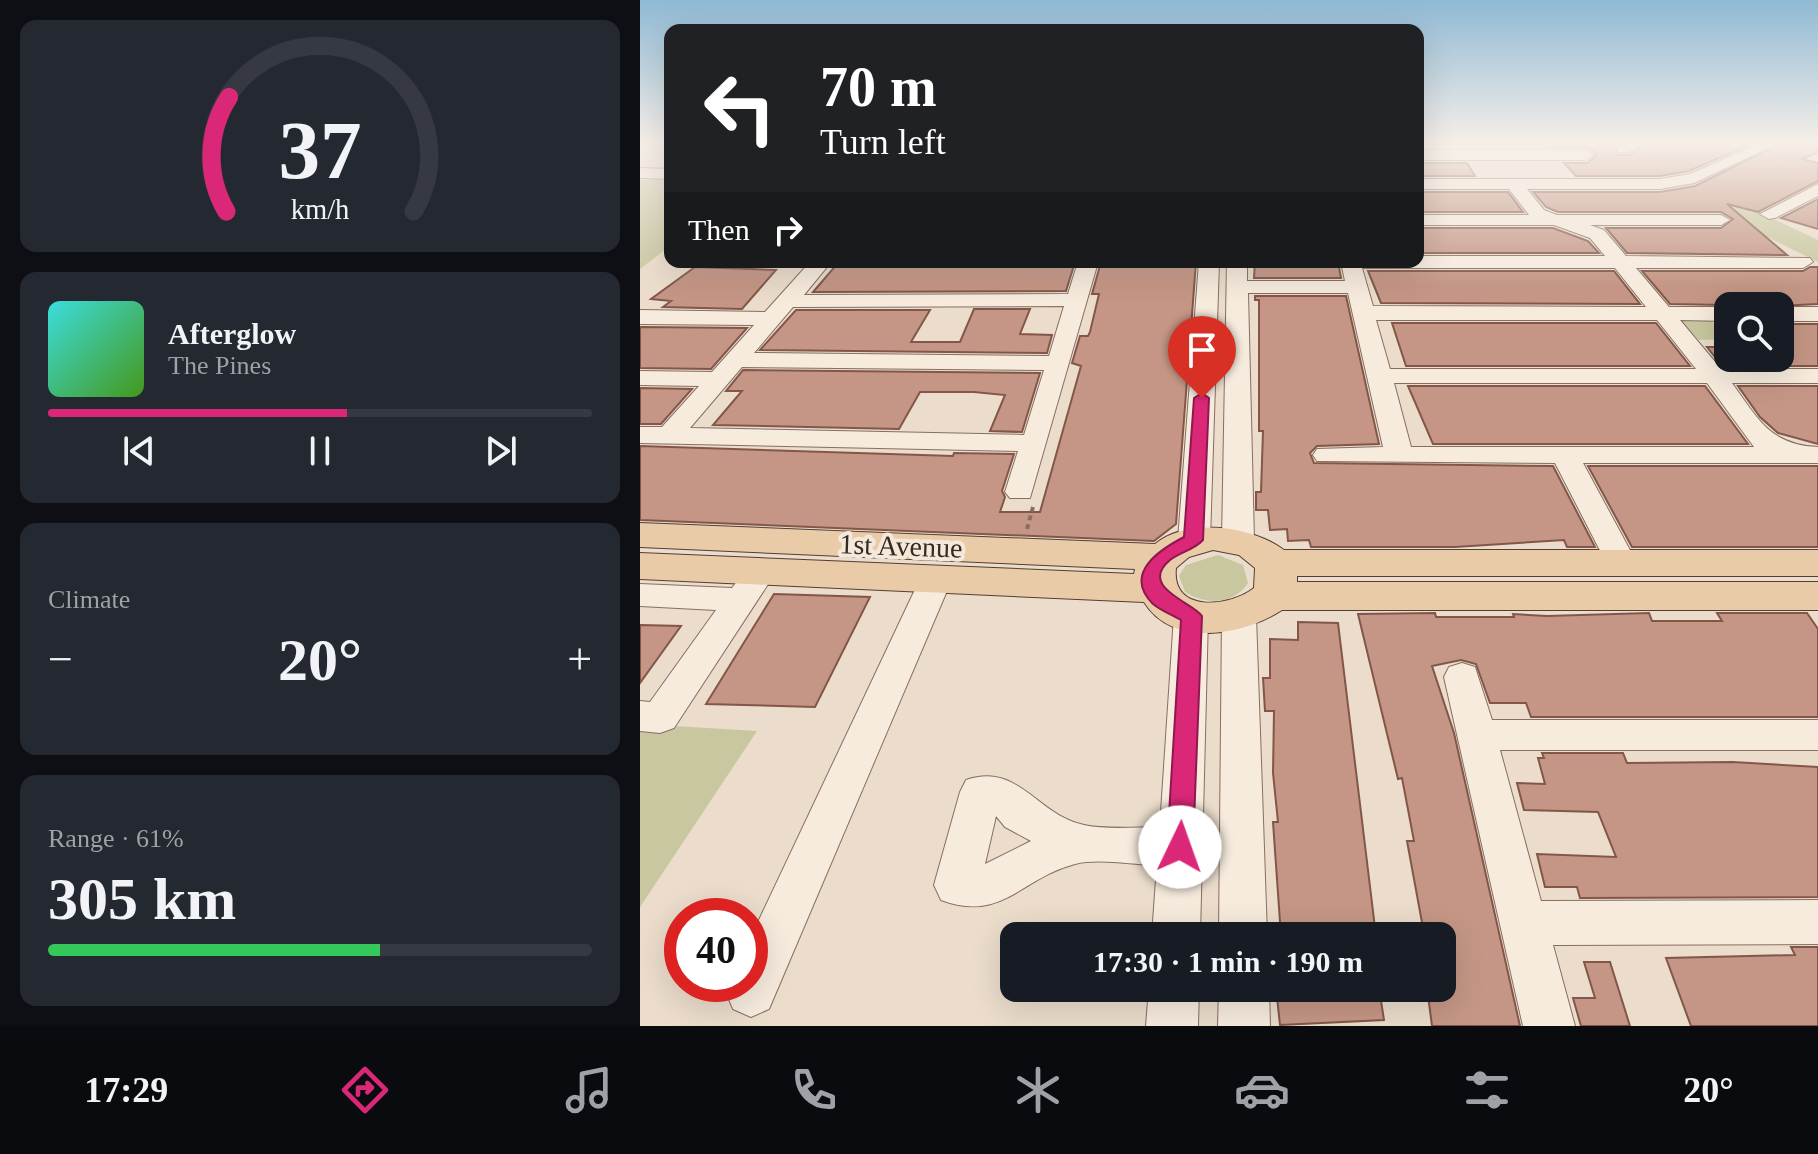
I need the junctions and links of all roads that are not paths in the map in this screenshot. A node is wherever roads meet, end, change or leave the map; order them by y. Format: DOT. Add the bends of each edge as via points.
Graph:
graph roads {
  1 [pos="1519,191"];
  2 [pos="1814,191"];
  3 [pos="1769,214"];
  4 [pos="1424,220"];
  5 [pos="1721,220"];
  6 [pos="1562,221"];
  7 [pos="1424,262"];
  8 [pos="1803,262"];
  9 [pos="1622,263"];
  10 [pos="816,268"];
  11 [pos="1086,268"];
  12 [pos="1209,268"];
  13 [pos="1353,268"];
  14 [pos="776,274"];
  15 [pos="1237,274"];
  16 [pos="1358,287"];
  17 [pos="1077,300"];
  18 [pos="787,301"];
  19 [pos="1364,313"];
  20 [pos="1663,314"];
  21 [pos="1714,314"];
  22 [pos="1794,314"];
  23 [pos="1818,314"];
  24 [pos="640,317"];
  25 [pos="771,319"];
  26 [pos="735,360"];
  27 [pos="1059,363"];
  28 [pos="1379,376"];
  29 [pos="1818,376"];
  30 [pos="1715,377"];
  31 [pos="640,378"];
  32 [pos="719,379"];
  33 [pos="1201,408"];
  34 [pos="1238,409"];
  35 [pos="640,435"];
  36 [pos="669,436"];
  37 [pos="1034,443"];
  38 [pos="1327,455"];
  39 [pos="1399,455"];
  40 [pos="1565,455"];
  41 [pos="1818,455"];
  42 [pos="1020,492"];
  43 [pos="640,535"];
  44 [pos="1238,540"];
  45 [pos="1170,562"];
  46 [pos="1621,563"];
  47 [pos="1818,563"];
  48 [pos="640,566"];
  49 [pos="936,579"];
  50 [pos="1737,580"];
  51 [pos="750,586"];
  52 [pos="1261,591"];
  53 [pos="640,595"];
  54 [pos="1818,596"];
  55 [pos="1191,616"];
  56 [pos="1462,677"];
  57 [pos="640,716"];
  58 [pos="1477,735"];
  59 [pos="1818,735"];
  60 [pos="1078,844"];
  61 [pos="1180,847"];
  62 [pos="1177,922"];
  63 [pos="1244,922"];
  64 [pos="1818,922"];
  65 [pos="1523,923"];
  66 [pos="768,954"];
  67 [pos="1173,1002"];
  68 [pos="1244,1002"];
  69 [pos="1172,1026"];
  70 [pos="1244,1026"];
  71 [pos="1549,1026"];
  1 -- 6 [label="street" via="1532,209"];
  2 -- 3 [label="street"];
  4 -- 6 [label="street"];
  5 -- 6 [label="street"];
  6 -- 9 [label="street" via="1597,234"];
  7 -- 9 [label="street"];
  8 -- 9 [label="street"];
  9 -- 20 [label="street"];
  10 -- 14 [label="street"];
  10 -- 18 [label="street"];
  11 -- 17 [label="street"];
  12 -- 33 [label="street"];
  13 -- 16 [label="street"];
  15 -- 16 [label="street"];
  15 -- 34 [label="street"];
  16 -- 19 [label="street"];
  17 -- 18 [label="street"];
  17 -- 27 [label="street"];
  18 -- 25 [label="street"];
  19 -- 20 [label="street"];
  19 -- 28 [label="street"];
  20 -- 21 [label="street"];
  20 -- 30 [label="street"];
  22 -- 23 [label="street"];
  24 -- 25 [label="street"];
  25 -- 26 [label="street"];
  26 -- 27 [label="street"];
  26 -- 32 [label="street"];
  27 -- 37 [label="street"];
  28 -- 30 [label="street"];
  28 -- 39 [label="street"];
  29 -- 30 [label="street"];
  30 -- 41 [label="street" via="1765,442 1792,453"];
  31 -- 32 [label="street"];
  32 -- 36 [label="street"];
  33 -- 34 [label="street" via="1215,421"];
  33 -- 45 [label="street"];
  34 -- 44 [label="street"];
  35 -- 36 [label="street"];
  36 -- 37 [label="street"];
  37 -- 42 [label="street"];
  38 -- 39 [label="street"];
  39 -- 40 [label="street"];
  40 -- 41 [label="street"];
  40 -- 46 [label="street"];
  43 -- 45 [label="main road, 1st Avenue"];
  44 -- 45 [label="main road"];
  44 -- 52 [label="main road" via="1251,545"];
  45 -- 49 [label="main road"];
  45 -- 55 [label="main road" via="1160,599"];
  46 -- 50 [label="main road"];
  46 -- 52 [label="main road"];
  47 -- 50 [label="main road"];
  48 -- 51 [label="main road"];
  49 -- 51 [label="main road"];
  49 -- 66 [label="street"];
  50 -- 52 [label="main road"];
  50 -- 54 [label="main road"];
  51 -- 53 [label="street"];
  51 -- 57 [label="street" via="660,718"];
  52 -- 55 [label="main road" via="1216,619"];
  52 -- 63 [label="street"];
  55 -- 61 [label="street"];
  56 -- 58 [label="street"];
  58 -- 59 [label="street"];
  58 -- 65 [label="street"];
  60 -- 61 [label="street"];
  61 -- 62 [label="street"];
  64 -- 65 [label="street"];
  65 -- 71 [label="street"];
  67 -- 69 [label="street"];
  68 -- 70 [label="street"];
}
